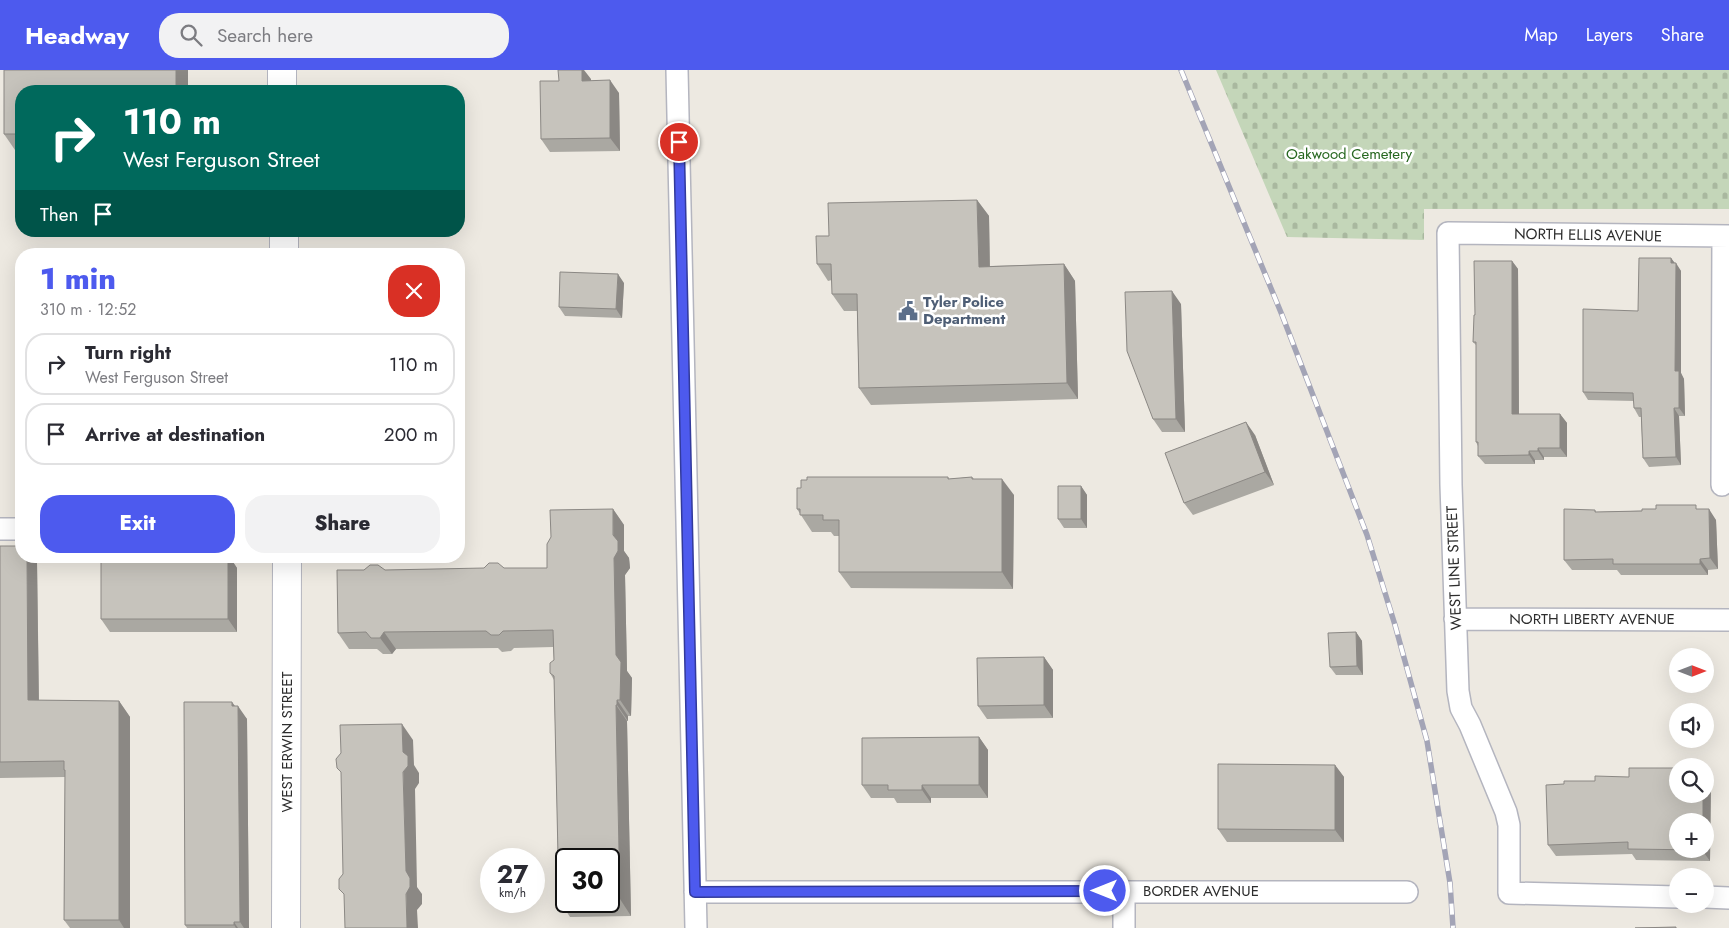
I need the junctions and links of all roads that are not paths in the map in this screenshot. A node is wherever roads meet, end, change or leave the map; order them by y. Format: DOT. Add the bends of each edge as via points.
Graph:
graph roads {
  1 [pos="282,70"];
  2 [pos="677,70"];
  3 [pos="282,85"];
  4 [pos="1448,233"];
  5 [pos="1726,236"];
  6 [pos="1722,486"];
  7 [pos="0,529"];
  8 [pos="15,529"];
  9 [pos="287,563"];
  10 [pos="1455,619"];
  11 [pos="1729,620"];
  12 [pos="1124,891"];
  13 [pos="695,892"];
  14 [pos="1407,892"];
  15 [pos="1669,897"];
  16 [pos="1714,897"];
  17 [pos="1729,898"];
  18 [pos="286,928"];
  19 [pos="696,928"];
  20 [pos="1124,928"];
  1 -- 3 [label="main road"];
  2 -- 13 [label="street"];
  4 -- 5 [label="street, NORTH ELLIS AVENUE"];
  4 -- 10 [label="street, WEST LINE STREET"];
  5 -- 6 [label="street"];
  7 -- 8 [label="street"];
  9 -- 18 [label="main road, WEST ERWIN STREET"];
  10 -- 11 [label="street, NORTH LIBERTY AVENUE"];
  10 -- 15 [label="street, WEST LINE STREET" via="1461,708 1506,812 1509,894"];
  12 -- 13 [label="street, BORDER AVENUE"];
  12 -- 14 [label="street, BORDER AVENUE"];
  12 -- 20 [label="street"];
  13 -- 19 [label="street"];
  16 -- 17 [label="street"];
}
